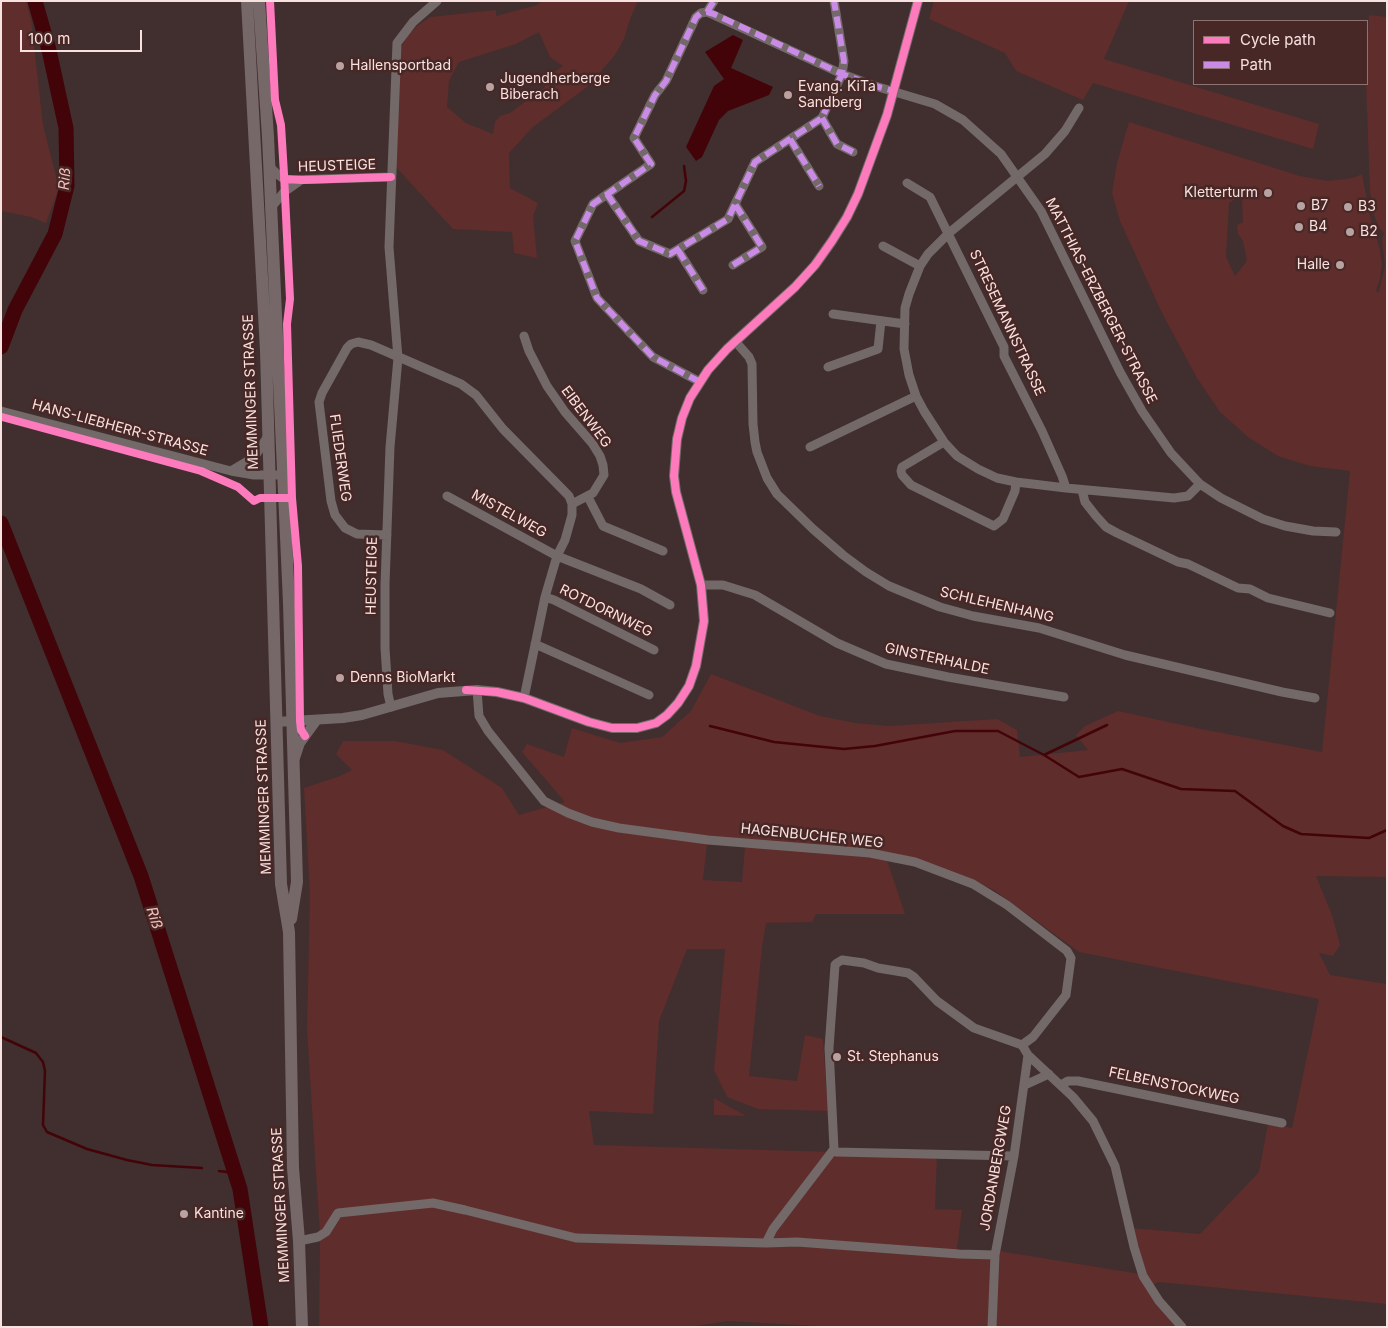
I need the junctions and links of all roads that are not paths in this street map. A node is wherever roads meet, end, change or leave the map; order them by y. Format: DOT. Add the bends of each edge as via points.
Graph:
graph roads {
  1 [pos="247,1"];
  2 [pos="259,1"];
  3 [pos="437,1"];
  4 [pos="714,1"];
  5 [pos="834,1"];
  6 [pos="918,1"];
  7 [pos="707,12"];
  8 [pos="842,74"];
  9 [pos="894,91"];
  10 [pos="1079,108"];
  11 [pos="822,118"];
  12 [pos="790,138"];
  13 [pos="853,152"];
  14 [pos="268,166"];
  15 [pos="391,177"];
  16 [pos="1019,177"];
  17 [pos="302,180"];
  18 [pos="907,183"];
  19 [pos="819,186"];
  20 [pos="607,194"];
  21 [pos="735,204"];
  22 [pos="270,209"];
  23 [pos="949,233"];
  24 [pos="883,246"];
  25 [pos="678,250"];
  26 [pos="733,265"];
  27 [pos="920,266"];
  28 [pos="703,290"];
  29 [pos="833,314"];
  30 [pos="881,321"];
  31 [pos="905,324"];
  32 [pos="524,336"];
  33 [pos="735,341"];
  34 [pos="398,358"];
  35 [pos="828,367"];
  36 [pos="700,382"];
  37 [pos="916,396"];
  38 [pos="2,411"];
  39 [pos="269,434"];
  40 [pos="944,442"];
  41 [pos="810,447"];
  42 [pos="231,471"];
  43 [pos="269,475"];
  44 [pos="284,475"];
  45 [pos="1016,482"];
  46 [pos="1200,484"];
  47 [pos="1066,488"];
  48 [pos="1082,490"];
  49 [pos="447,496"];
  50 [pos="588,497"];
  51 [pos="572,504"];
  52 [pos="1336,532"];
  53 [pos="387,535"];
  54 [pos="663,551"];
  55 [pos="557,556"];
  56 [pos="701,585"];
  57 [pos="545,597"];
  58 [pos="670,605"];
  59 [pos="1330,614"];
  60 [pos="535,644"];
  61 [pos="654,650"];
  62 [pos="477,690"];
  63 [pos="649,695"];
  64 [pos="1064,697"];
  65 [pos="524,698"];
  66 [pos="1315,698"];
  67 [pos="391,707"];
  68 [pos="293,721"];
  69 [pos="316,721"];
  70 [pos="276,722"];
  71 [pos="294,759"];
  72 [pos="290,932"];
  73 [pos="1022,1045"];
  74 [pos="1028,1055"];
  75 [pos="1049,1074"];
  76 [pos="1025,1085"];
  77 [pos="1061,1085"];
  78 [pos="1282,1123"];
  79 [pos="834,1149"];
  80 [pos="1014,1156"];
  81 [pos="298,1241"];
  82 [pos="766,1243"];
  83 [pos="995,1255"];
  84 [pos="302,1327"];
  85 [pos="992,1327"];
  86 [pos="1182,1327"];
  1 -- 39 [label="main road, MEMMINGER STRASSE"];
  2 -- 14 [label="main road, MEMMINGER STRASSE"];
  3 -- 15 [label="street, HEUSTEIGE" via="413,22 397,43"];
  4 -- 7 [label="street"];
  5 -- 8 [label="street" via="844,61"];
  6 -- 9 [label="street"];
  7 -- 8 [label="street, MATTHIAS-ERZBERGER-STRASSE"];
  7 -- 20 [label="street" via="696,17 666,82 655,95 634,138 651,164"];
  8 -- 9 [label="street, MATTHIAS-ERZBERGER-STRASSE"];
  8 -- 11 [label="street"];
  9 -- 16 [label="street, MATTHIAS-ERZBERGER-STRASSE" via="935,104 964,120 1001,154"];
  9 -- 33 [label="street" via="858,194 832,241 795,287"];
  10 -- 16 [label="street" via="1055,145"];
  11 -- 12 [label="street"];
  11 -- 13 [label="street" via="837,144"];
  12 -- 19 [label="street"];
  12 -- 21 [label="street" via="755,162"];
  14 -- 17 [label="street, HEUSTEIGE" via="284,179"];
  14 -- 22 [label="main road, MEMMINGER STRASSE"];
  15 -- 17 [label="street, HEUSTEIGE"];
  15 -- 34 [label="street, HEUSTEIGE" via="389,247"];
  16 -- 23 [label="street"];
  16 -- 46 [label="street, MATTHIAS-ERZBERGER-STRASSE" via="1041,211 1142,411 1171,452"];
  17 -- 22 [label="street, HEUSTEIGE" via="284,192"];
  18 -- 23 [label="street, STRESEMANNSTRASSE" via="930,197"];
  20 -- 25 [label="street" via="639,241 670,254"];
  20 -- 36 [label="street" via="593,204 575,241 597,298 653,357"];
  21 -- 25 [label="street" via="728,219"];
  21 -- 26 [label="street" via="762,247"];
  22 -- 44 [label="main road, MEMMINGER STRASSE"];
  23 -- 27 [label="street"];
  23 -- 47 [label="street, STRESEMANNSTRASSE" via="1004,348 1004,356 1050,447"];
  24 -- 27 [label="street"];
  25 -- 28 [label="street"];
  27 -- 31 [label="street" via="908,294"];
  29 -- 30 [label="street"];
  30 -- 31 [label="street"];
  30 -- 35 [label="street" via="878,349"];
  31 -- 37 [label="street" via="906,361"];
  32 -- 50 [label="street, EIBENWEG" via="528,351 547,386 600,456 604,475"];
  33 -- 36 [label="street"];
  33 -- 66 [label="street, SCHLEHENHANG" via="752,364 757,452 777,494 843,555 889,586 956,612 1039,628 1124,655"];
  34 -- 51 [label="street" via="461,384 476,396 504,430 562,487"];
  34 -- 53 [label="street, HEUSTEIGE"];
  34 -- 53 [label="street, FLIEDERWEG" via="364,342 351,344 318,402 335,515 345,528 357,534"];
  36 -- 56 [label="street" via="680,425 674,476"];
  37 -- 40 [label="street"];
  37 -- 41 [label="street"];
  38 -- 42 [label="street, HANS-LIEBHERR-STRASSE"];
  39 -- 42 [label="street" via="257,453"];
  39 -- 43 [label="main road, MEMMINGER STRASSE"];
  40 -- 45 [label="street" via="957,456 978,469"];
  40 -- 45 [label="street" via="902,466 902,475 911,485 994,526 1003,519"];
  42 -- 43 [label="street, HANS-LIEBHERR-STRASSE"];
  43 -- 44 [label="street, HANS-LIEBHERR-STRASSE"];
  43 -- 70 [label="main road, MEMMINGER STRASSE"];
  44 -- 68 [label="main road, MEMMINGER STRASSE"];
  45 -- 47 [label="street"];
  46 -- 48 [label="street" via="1188,496 1174,498"];
  46 -- 52 [label="street, MATTHIAS-ERZBERGER-STRASSE" via="1221,498 1285,526"];
  47 -- 48 [label="street"];
  48 -- 59 [label="street" via="1096,516 1117,533 1238,588"];
  49 -- 55 [label="street, MISTELWEG"];
  50 -- 51 [label="street, EIBENWEG"];
  50 -- 54 [label="street" via="602,526"];
  51 -- 55 [label="street" via="570,524"];
  53 -- 67 [label="street, HEUSTEIGE" via="385,648"];
  55 -- 57 [label="street"];
  55 -- 58 [label="street, MISTELWEG" via="641,589"];
  56 -- 64 [label="street, GINSTERHALDE" via="723,584 755,595 837,643 886,664"];
  56 -- 65 [label="street" via="704,621 696,666 678,703 656,723 637,728 612,728"];
  57 -- 60 [label="street"];
  57 -- 61 [label="street, ROTDORNWEG"];
  60 -- 63 [label="street"];
  60 -- 65 [label="street"];
  62 -- 65 [label="street"];
  62 -- 67 [label="street" via="438,693"];
  62 -- 73 [label="street, HAGENBUCHER WEG" via="479,716 488,731 544,801 568,813 619,828 708,840 870,853 915,862 972,884 1008,905 1067,951 1071,958 1066,995 1033,1038"];
  67 -- 69 [label="street" via="362,715"];
  68 -- 69 [label="street"];
  68 -- 70 [label="street"];
  68 -- 71 [label="main road, MEMMINGER STRASSE"];
  69 -- 71 [label="street" via="300,742"];
  70 -- 72 [label="main road, MEMMINGER STRASSE" via="282,884"];
  71 -- 72 [label="main road, MEMMINGER STRASSE" via="297,882"];
  72 -- 81 [label="main road, MEMMINGER STRASSE" via="293,1168"];
  73 -- 74 [label="street"];
  73 -- 79 [label="street" via="974,1028 937,1001 908,973 839,961 835,966 829,1048"];
  74 -- 75 [label="street"];
  74 -- 76 [label="street, JORDANBERGWEG"];
  75 -- 76 [label="street"];
  75 -- 77 [label="street"];
  76 -- 80 [label="street, JORDANBERGWEG"];
  77 -- 78 [label="street, FELBENSTOCKWEG" via="1078,1081"];
  77 -- 86 [label="street" via="1093,1121 1115,1166 1143,1276"];
  79 -- 80 [label="street" via="836,1152"];
  79 -- 82 [label="street" via="773,1229"];
  80 -- 83 [label="street, JORDANBERGWEG"];
  81 -- 82 [label="street" via="318,1238 338,1213 432,1204 576,1238"];
  81 -- 84 [label="main road, MEMMINGER STRASSE"];
  82 -- 83 [label="street" via="797,1242"];
  83 -- 85 [label="street, JORDANBERGWEG"];
}
